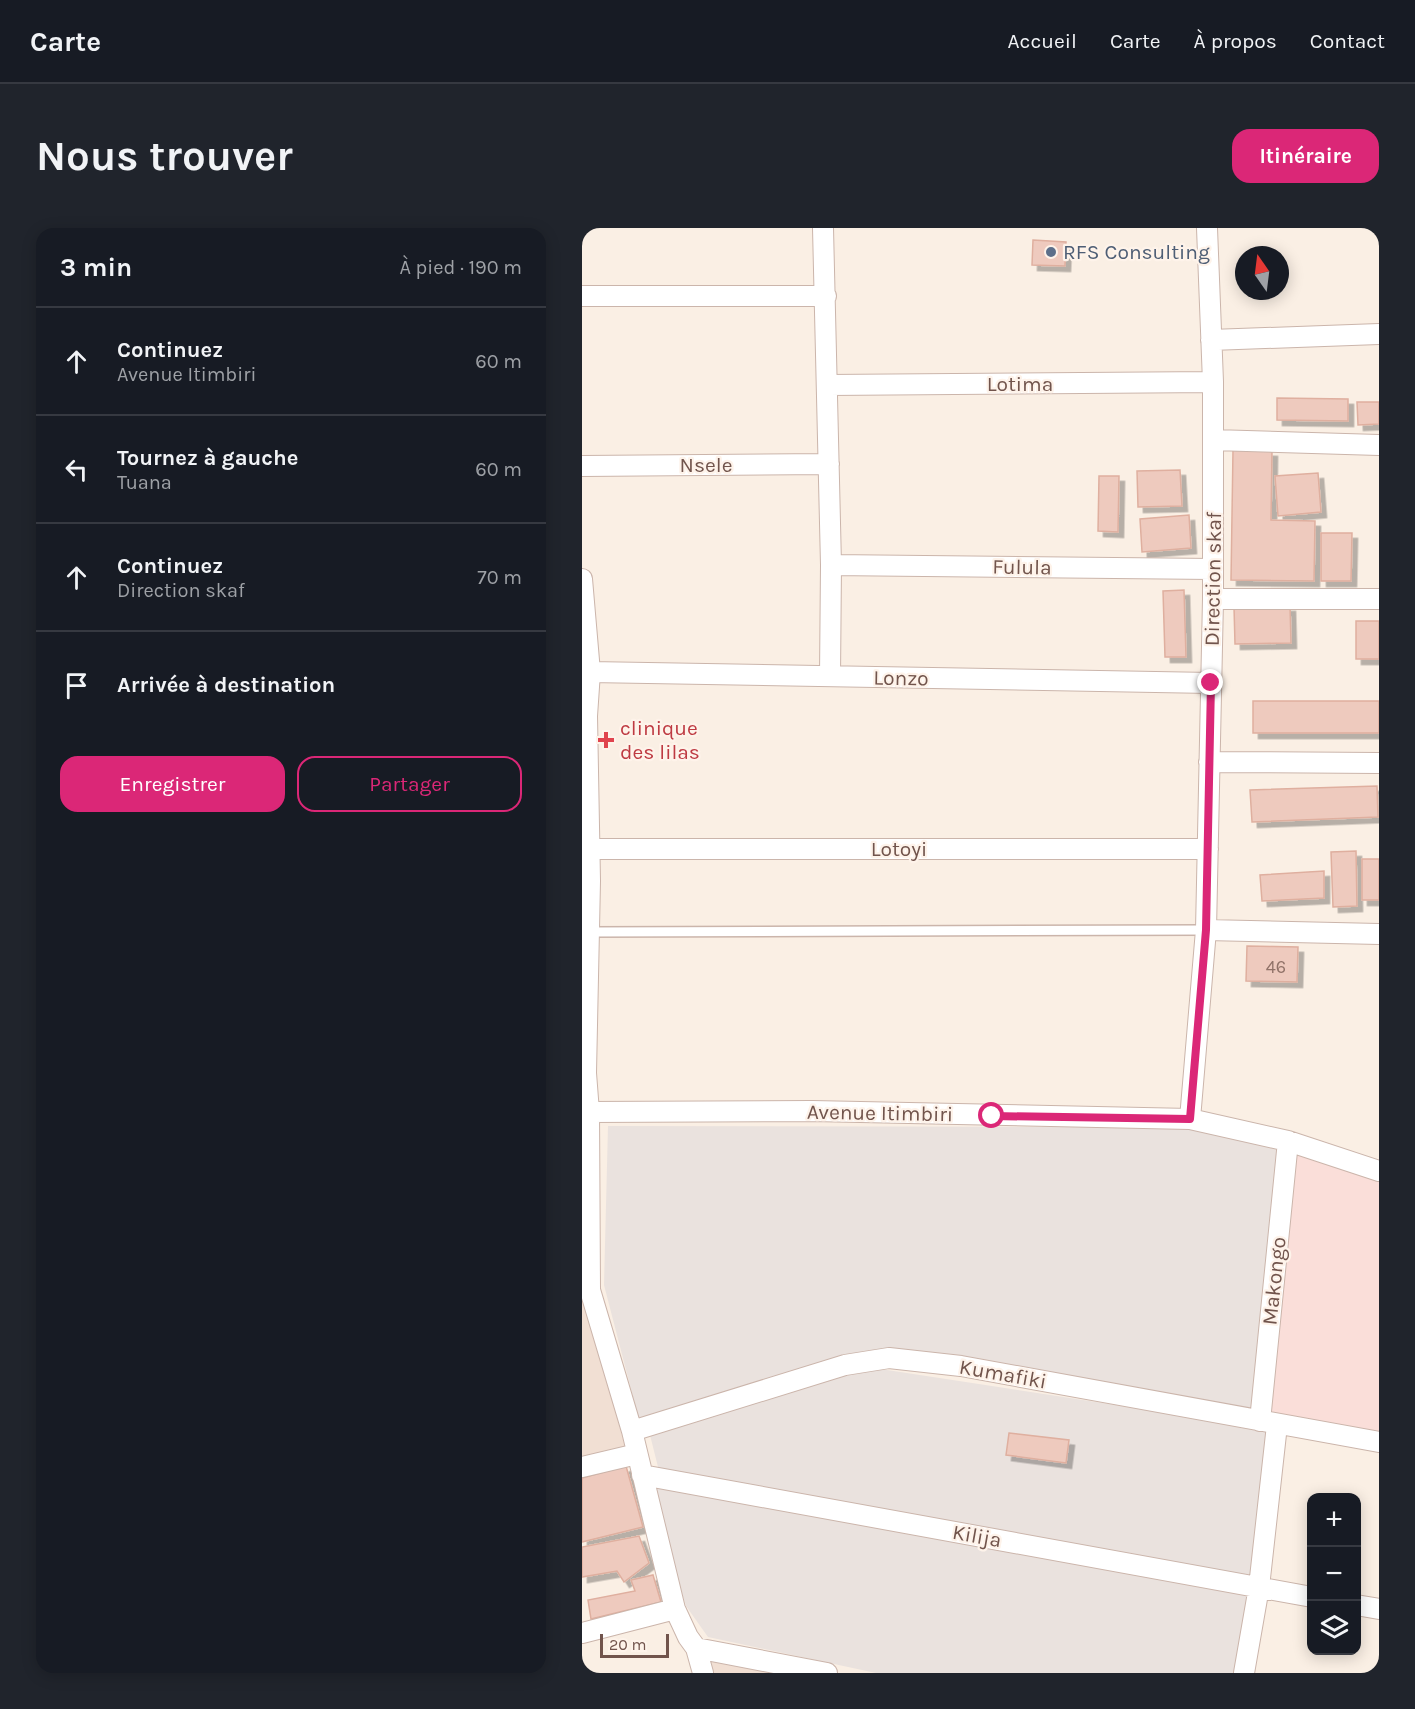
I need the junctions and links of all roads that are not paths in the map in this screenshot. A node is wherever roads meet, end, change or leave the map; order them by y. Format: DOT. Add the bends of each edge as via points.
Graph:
graph roads {
  1 [pos="824,228"];
  2 [pos="1207,228"];
  3 [pos="582,296"];
  4 [pos="826,296"];
  5 [pos="1379,334"];
  6 [pos="1211,340"];
  7 [pos="1213,382"];
  8 [pos="828,385"];
  9 [pos="1213,440"];
  10 [pos="1379,445"];
  11 [pos="829,464"];
  12 [pos="582,466"];
  13 [pos="831,566"];
  14 [pos="1213,569"];
  15 [pos="582,579"];
  16 [pos="1213,599"];
  17 [pos="1379,599"];
  18 [pos="590,672"];
  19 [pos="830,676"];
  20 [pos="1211,683"];
  21 [pos="584,717"];
  22 [pos="1209,762"];
  23 [pos="1379,763"];
  24 [pos="590,849"];
  25 [pos="1208,849"];
  26 [pos="586,882"];
  27 [pos="1206,930"];
  28 [pos="589,932"];
  29 [pos="1379,934"];
  30 [pos="584,1073"];
  31 [pos="589,1112"];
  32 [pos="1190,1119"];
  33 [pos="1288,1141"];
  34 [pos="1379,1171"];
  35 [pos="586,1181"];
  36 [pos="586,1291"];
  37 [pos="1269,1423"];
  38 [pos="632,1431"];
  39 [pos="1379,1442"];
  40 [pos="637,1454"];
  41 [pos="582,1467"];
  42 [pos="642,1475"];
  43 [pos="1259,1587"];
  44 [pos="1307,1596"];
  45 [pos="1361,1606"];
  46 [pos="675,1609"];
  47 [pos="1379,1609"];
  48 [pos="582,1633"];
  49 [pos="696,1648"];
  50 [pos="703,1673"];
  51 [pos="826,1673"];
  52 [pos="1244,1673"];
  1 -- 4 [label="street"];
  2 -- 6 [label="street, Direction skaf"];
  3 -- 4 [label="street"];
  4 -- 8 [label="street"];
  5 -- 6 [label="street"];
  6 -- 7 [label="street, Direction skaf"];
  7 -- 8 [label="street, Lotima"];
  7 -- 9 [label="street, Direction skaf"];
  8 -- 11 [label="street"];
  9 -- 10 [label="street"];
  9 -- 14 [label="street, Direction skaf"];
  11 -- 12 [label="street, Nsele"];
  11 -- 13 [label="street"];
  13 -- 14 [label="street, Fulula"];
  13 -- 19 [label="street"];
  14 -- 16 [label="street, Direction skaf"];
  15 -- 18 [label="street"];
  16 -- 17 [label="street"];
  16 -- 20 [label="street, Direction skaf"];
  18 -- 19 [label="street, Lonzo"];
  18 -- 21 [label="street"];
  19 -- 20 [label="street, Lonzo"];
  20 -- 22 [label="street, Direction skaf"];
  21 -- 24 [label="street"];
  22 -- 23 [label="street"];
  22 -- 25 [label="street, Direction skaf"];
  24 -- 25 [label="street, Lotoyi"];
  24 -- 26 [label="street"];
  25 -- 27 [label="street, Direction skaf"];
  26 -- 28 [label="street"];
  27 -- 28 [label="lane"];
  27 -- 29 [label="street"];
  27 -- 32 [label="street, Direction skaf"];
  28 -- 30 [label="street"];
  30 -- 31 [label="street"];
  31 -- 32 [label="street, Avenue Itimbiri"];
  31 -- 35 [label="street"];
  32 -- 33 [label="street, Avenue Itimbiri"];
  33 -- 34 [label="street, Avenue Itimbiri"];
  33 -- 37 [label="street, Makongo"];
  35 -- 36 [label="street"];
  36 -- 38 [label="street"];
  37 -- 38 [label="street, Kumafiki" via="961,1366 889,1358 845,1365"];
  37 -- 39 [label="street, Kumafiki"];
  37 -- 43 [label="street, Makongo"];
  38 -- 40 [label="street"];
  40 -- 41 [label="street"];
  40 -- 42 [label="street"];
  42 -- 43 [label="street, Kilija"];
  42 -- 46 [label="street"];
  43 -- 44 [label="street, Kilija"];
  43 -- 52 [label="street, Makongo"];
  45 -- 47 [label="street"];
  46 -- 48 [label="street"];
  46 -- 49 [label="street"];
  49 -- 50 [label="street"];
  49 -- 51 [label="street"];
}
